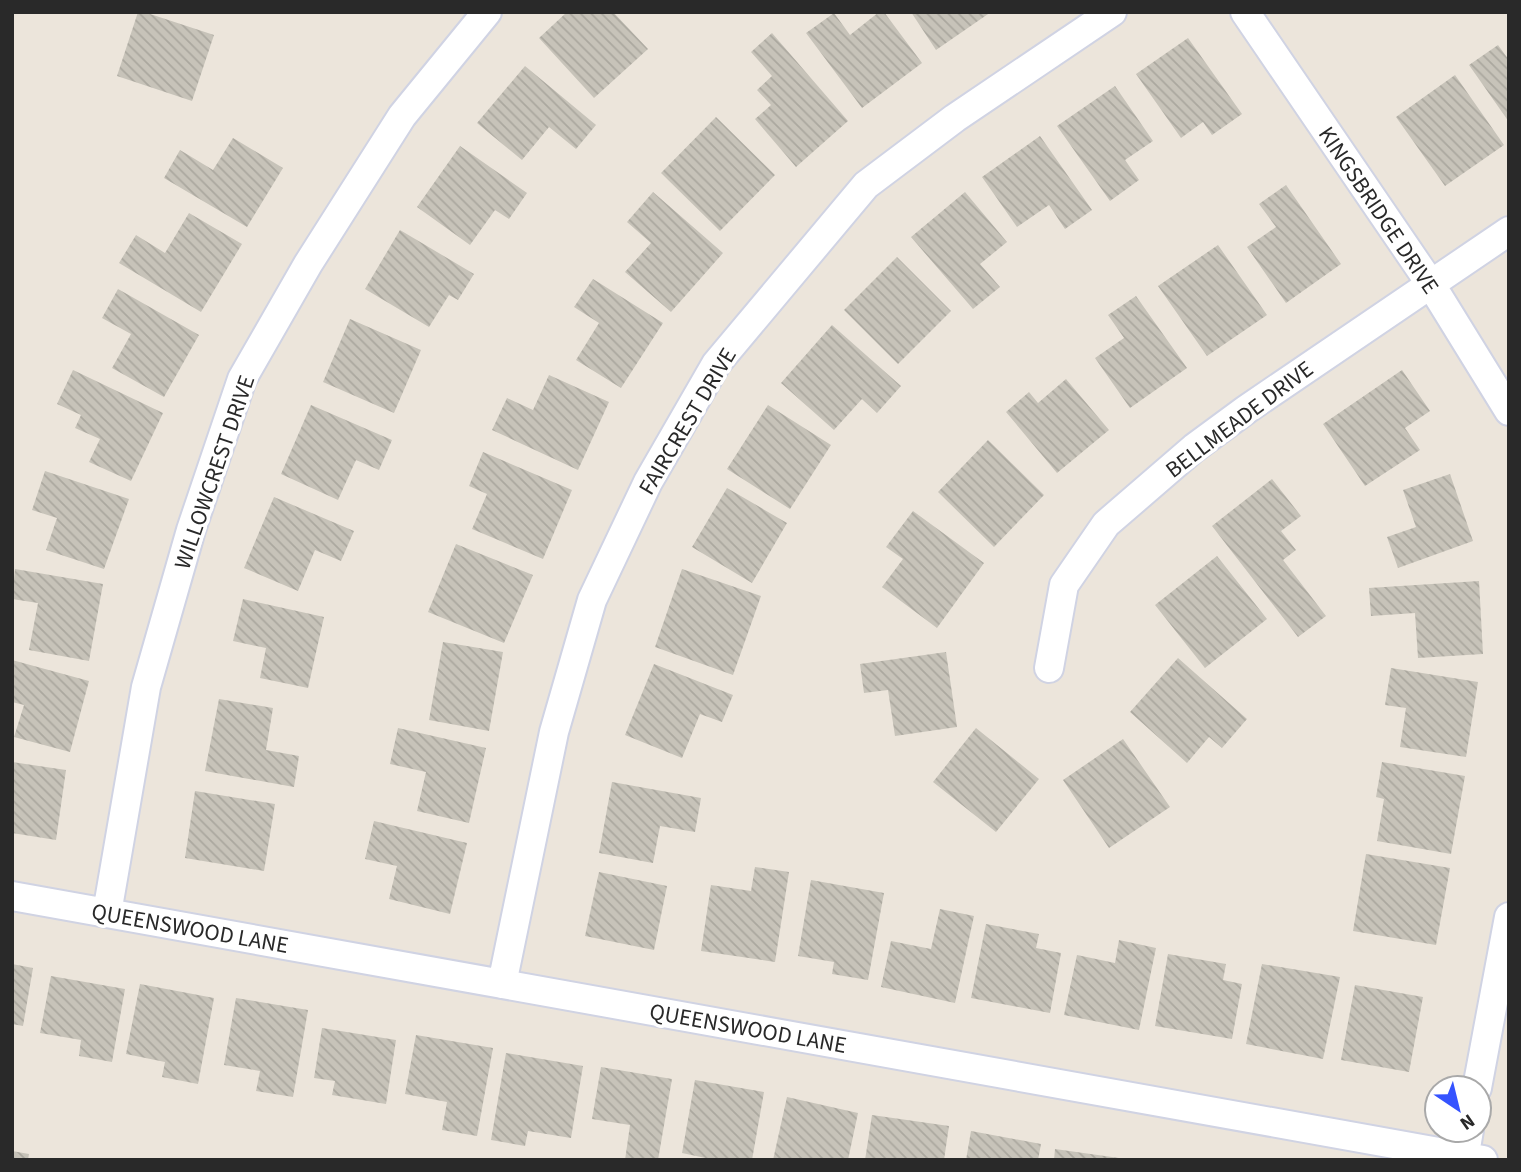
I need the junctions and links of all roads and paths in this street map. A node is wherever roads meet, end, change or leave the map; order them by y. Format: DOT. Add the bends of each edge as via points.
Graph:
graph roads {
  1 [pos="487,12"];
  2 [pos="1112,12"];
  3 [pos="1245,12"];
  4 [pos="1509,231"];
  5 [pos="1430,283"];
  6 [pos="1509,411"];
  7 [pos="1049,668"];
  8 [pos="12,896"];
  9 [pos="107,913"];
  10 [pos="1509,917"];
  11 [pos="502,984"];
  12 [pos="1479,1074"];
  13 [pos="1470,1151"];
  1 -- 9 [label="street, WILLOWCREST DRIVE" via="402,116 242,379 191,530 146,687"];
  2 -- 11 [label="street, FAIRCREST DRIVE" via="955,118 866,185 716,364 648,482 592,600 554,732"];
  3 -- 5 [label="street, KINGSBRIDGE DRIVE"];
  4 -- 5 [label="street, BELLMEADE DRIVE"];
  5 -- 6 [label="street, KINGSBRIDGE DRIVE"];
  5 -- 7 [label="street, BELLMEADE DRIVE" via="1194,448 1106,524 1064,585"];
  8 -- 9 [label="street, QUEENSWOOD LANE"];
  9 -- 11 [label="street, QUEENSWOOD LANE"];
  10 -- 12 [label="street"];
  11 -- 13 [label="street, QUEENSWOOD LANE"];
}
